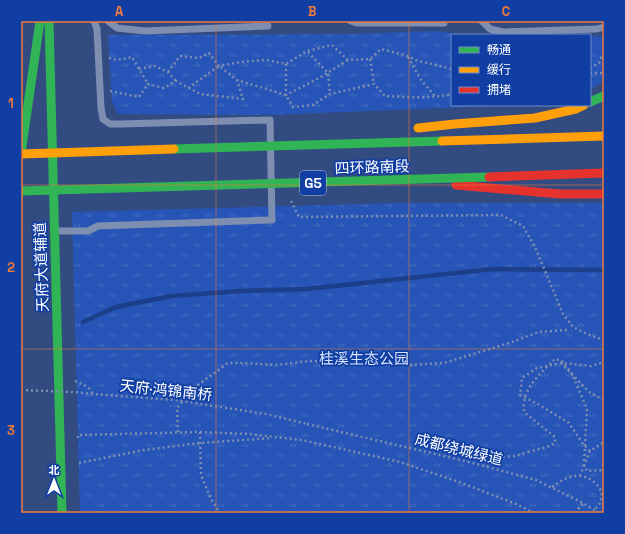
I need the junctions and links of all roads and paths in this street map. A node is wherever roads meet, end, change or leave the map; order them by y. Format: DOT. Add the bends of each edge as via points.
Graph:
graph roads {
  1 [pos="40,21"];
  2 [pos="49,21"];
  3 [pos="94,21"];
  4 [pos="108,21"];
  5 [pos="351,21"];
  6 [pos="482,21"];
  7 [pos="444,23"];
  8 [pos="268,26"];
  9 [pos="604,27"];
  10 [pos="307,51"];
  11 [pos="604,51"];
  12 [pos="408,56"];
  13 [pos="98,57"];
  14 [pos="370,58"];
  15 [pos="348,60"];
  16 [pos="286,64"];
  17 [pos="219,66"];
  18 [pos="591,67"];
  19 [pos="139,69"];
  20 [pos="451,69"];
  21 [pos="168,72"];
  22 [pos="328,73"];
  23 [pos="591,73"];
  24 [pos="604,73"];
  25 [pos="237,80"];
  26 [pos="176,82"];
  27 [pos="148,84"];
  28 [pos="374,84"];
  29 [pos="188,88"];
  30 [pos="100,89"];
  31 [pos="330,94"];
  32 [pos="451,94"];
  33 [pos="286,95"];
  34 [pos="435,96"];
  35 [pos="604,96"];
  36 [pos="591,102"];
  37 [pos="582,106"];
  38 [pos="409,129"];
  39 [pos="362,134"];
  40 [pos="604,136"];
  41 [pos="253,146"];
  42 [pos="21,153"];
  43 [pos="604,173"];
  44 [pos="390,180"];
  45 [pos="21,191"];
  46 [pos="604,194"];
  47 [pos="290,200"];
  48 [pos="54,231"];
  49 [pos="567,330"];
  50 [pos="604,340"];
  51 [pos="604,362"];
  52 [pos="561,363"];
  53 [pos="74,380"];
  54 [pos="21,390"];
  55 [pos="93,394"];
  56 [pos="604,400"];
  57 [pos="307,424"];
  58 [pos="178,432"];
  59 [pos="200,432"];
  60 [pos="78,435"];
  61 [pos="278,437"];
  62 [pos="604,442"];
  63 [pos="200,443"];
  64 [pos="590,451"];
  65 [pos="79,462"];
  66 [pos="487,467"];
  67 [pos="604,470"];
  68 [pos="580,476"];
  69 [pos="552,487"];
  70 [pos="582,503"];
  71 [pos="594,510"];
  72 [pos="62,513"];
  73 [pos="220,513"];
  74 [pos="534,513"];
  75 [pos="575,513"];
  76 [pos="599,513"];
  1 -- 42 [label="main road"];
  2 -- 48 [label="main road, 天府大道辅道"];
  3 -- 13 [label="lane" via="97,29"];
  4 -- 8 [label="lane" via="117,28 145,31"];
  5 -- 7 [label="lane"];
  6 -- 9 [label="lane" via="490,29 503,32"];
  10 -- 15 [label="path" via="332,45"];
  10 -- 16 [label="path"];
  10 -- 22 [label="path"];
  11 -- 18 [label="path" via="599,63"];
  12 -- 14 [label="path" via="381,49"];
  12 -- 20 [label="path"];
  12 -- 34 [label="path" via="420,80"];
  13 -- 19 [label="path" via="117,60 132,57"];
  13 -- 30 [label="lane"];
  14 -- 15 [label="path"];
  14 -- 28 [label="path"];
  15 -- 22 [label="path"];
  16 -- 17 [label="path" via="266,60"];
  16 -- 33 [label="path"];
  17 -- 21 [label="path" via="208,52 199,58 180,56"];
  17 -- 25 [label="path"];
  17 -- 29 [label="path"];
  19 -- 21 [label="path" via="155,66"];
  19 -- 27 [label="path"];
  21 -- 26 [label="path"];
  22 -- 31 [label="path"];
  22 -- 33 [label="path"];
  23 -- 24 [label="path"];
  25 -- 29 [label="path" via="243,99 200,94"];
  25 -- 33 [label="path"];
  26 -- 27 [label="path" via="164,88"];
  26 -- 29 [label="path"];
  27 -- 30 [label="path" via="139,98"];
  28 -- 31 [label="path"];
  28 -- 34 [label="path" via="384,96"];
  30 -- 48 [label="lane" via="103,120 110,124 270,120 272,220 98,226 88,231"];
  31 -- 33 [label="path" via="313,105 293,107"];
  32 -- 34 [label="path"];
  35 -- 36 [label="main road"];
  37 -- 38 [label="main road, bridge" via="534,118"];
  39 -- 41 [label="main road, bridge"];
  40 -- 41 [label="main road, 四环路南段, bridge"];
  41 -- 42 [label="main road, 四环路南段, bridge"];
  43 -- 44 [label="main road, 四环路南段 / G5, bridge"];
  44 -- 45 [label="main road, 四环路南段 / G5, bridge"];
  44 -- 46 [label="main road, bridge" via="560,194"];
  47 -- 50 [label="path" via="299,217 501,215 523,226 563,314 573,327"];
  48 -- 72 [label="main road, 天府大道辅道"];
  49 -- 58 [label="path" via="540,332 444,363 228,363 191,390 177,408"];
  51 -- 52 [label="path" via="591,366"];
  52 -- 56 [label="path" via="589,392"];
  52 -- 64 [label="path" via="537,368 522,378 520,395 569,423"];
  53 -- 55 [label="path" via="88,386"];
  54 -- 55 [label="path, 天府·鸿锦南桥, bridge"];
  55 -- 57 [label="path, 天府·鸿锦南桥, bridge" via="175,400 266,414"];
  57 -- 66 [label="path, 成都绕城绿道"];
  58 -- 59 [label="path"];
  58 -- 60 [label="path"];
  59 -- 61 [label="path"];
  59 -- 63 [label="path"];
  61 -- 63 [label="path"];
  61 -- 74 [label="path" via="400,462 459,482"];
  62 -- 64 [label="path"];
  63 -- 65 [label="path"];
  63 -- 73 [label="path" via="202,475 211,499"];
  64 -- 68 [label="path"];
  66 -- 67 [label="path, bridge" via="497,457 515,456 555,443 555,437 525,413 524,403 526,393 534,380 555,358 562,361 572,374 587,409 584,465 587,471"];
  66 -- 69 [label="path, 成都绕城绿道"];
  68 -- 69 [label="path" via="567,478"];
  68 -- 71 [label="path" via="599,486 601,502"];
  69 -- 70 [label="path, 成都绕城绿道"];
  70 -- 71 [label="path, 成都绕城绿道"];
  70 -- 75 [label="path"];
  71 -- 76 [label="path, 成都绕城绿道"];
}
